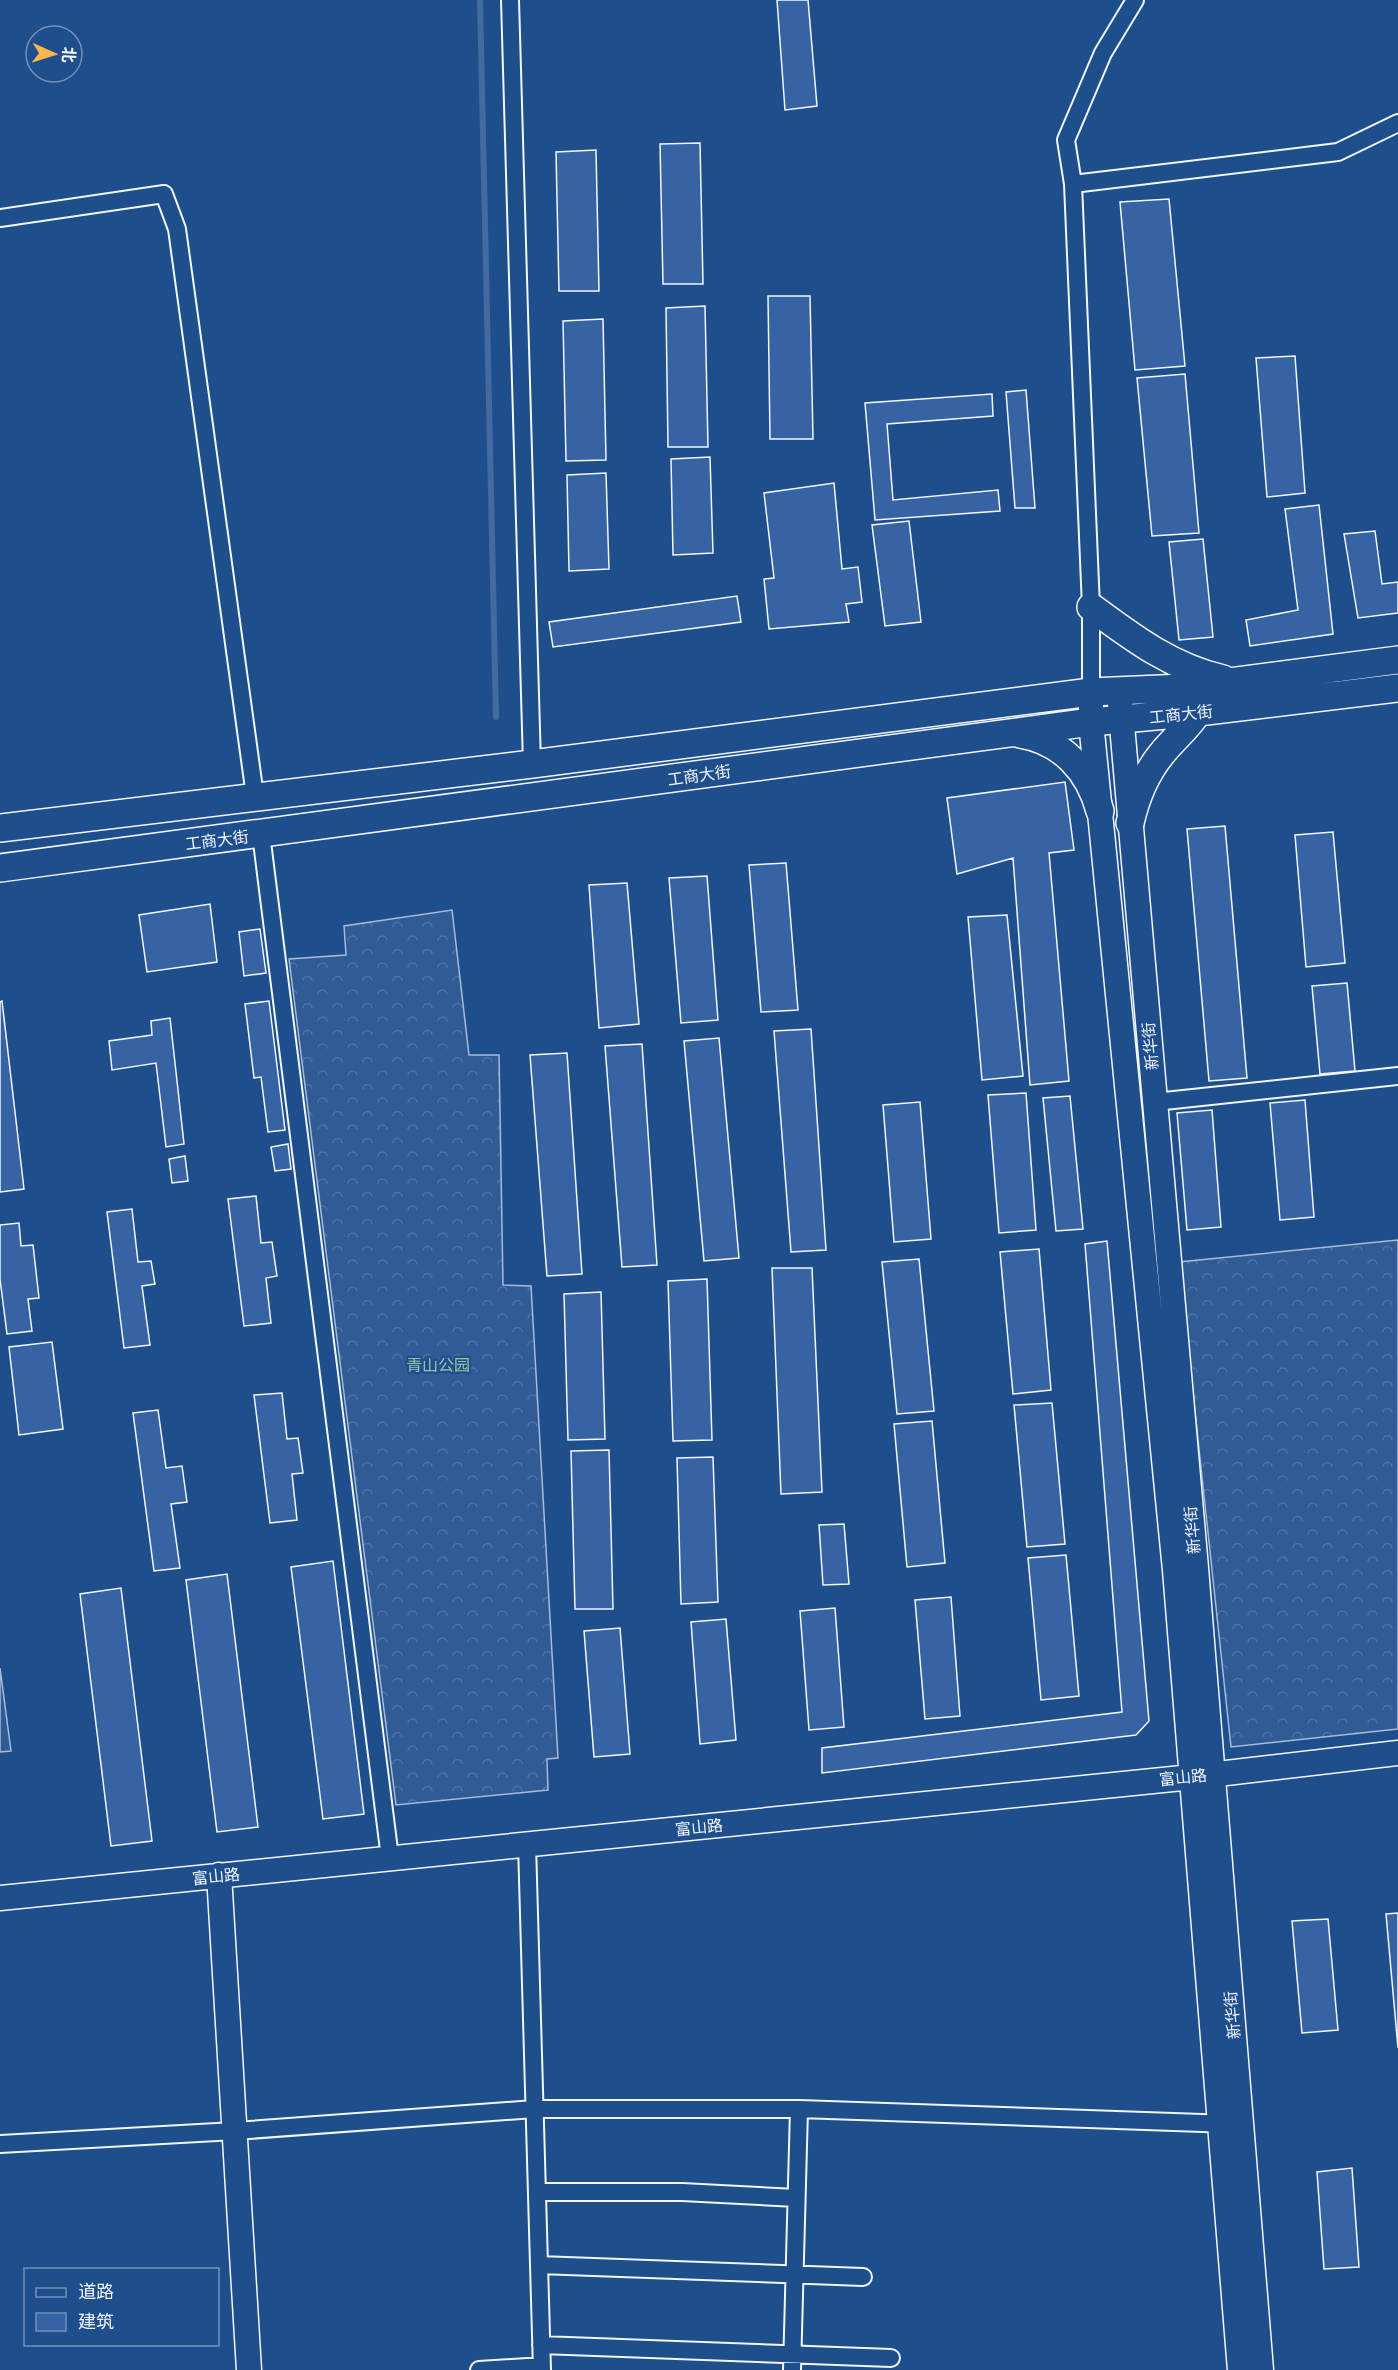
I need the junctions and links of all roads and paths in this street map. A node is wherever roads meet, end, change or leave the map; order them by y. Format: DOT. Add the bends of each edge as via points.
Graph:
graph roads {
  1 [pos="510,0"];
  2 [pos="1135,0"];
  3 [pos="1398,123"];
  4 [pos="1073,184"];
  5 [pos="0,218"];
  6 [pos="1091,608"];
  7 [pos="1398,660"];
  8 [pos="1233,681"];
  9 [pos="1398,688"];
  10 [pos="1119,691"];
  11 [pos="1091,692"];
  12 [pos="1198,712"];
  13 [pos="1122,719"];
  14 [pos="1091,722"];
  15 [pos="1007,733"];
  16 [pos="532,764"];
  17 [pos="255,796"];
  18 [pos="1100,811"];
  19 [pos="1130,823"];
  20 [pos="0,828"];
  21 [pos="261,834"];
  22 [pos="0,868"];
  23 [pos="1398,1076"];
  24 [pos="1155,1102"];
  25 [pos="1398,1753"];
  26 [pos="1202,1775"];
  27 [pos="527,1844"];
  28 [pos="390,1858"];
  29 [pos="219,1875"];
  30 [pos="0,1898"];
  31 [pos="534,2109"];
  32 [pos="799,2109"];
  33 [pos="1231,2124"];
  34 [pos="235,2132"];
  35 [pos="0,2144"];
  36 [pos="537,2192"];
  37 [pos="796,2198"];
  38 [pos="539,2265"];
  39 [pos="794,2273"];
  40 [pos="863,2277"];
  41 [pos="541,2345"];
  42 [pos="891,2358"];
  43 [pos="792,2362"];
  44 [pos="542,2368"];
  45 [pos="249,2370"];
  46 [pos="479,2370"];
  47 [pos="1240,2370"];
  48 [pos="1261,2370"];
  1 -- 16 [label="street"];
  2 -- 4 [label="street" via="1103,53 1066,140"];
  3 -- 4 [label="street" via="1338,152"];
  4 -- 6 [label="street"];
  5 -- 17 [label="street" via="164,194 177,229"];
  6 -- 8 [label="main road" via="1161,656 1192,670"];
  6 -- 11 [label="street"];
  7 -- 8 [label="main road, 工商大街"];
  8 -- 10 [label="main road, 工商大街"];
  9 -- 12 [label="main road, 工商大街"];
  10 -- 11 [label="main road, 工商大街"];
  10 -- 13 [label="street, 新华街"];
  11 -- 14 [label="street, 新华街"];
  11 -- 16 [label="main road, 工商大街"];
  12 -- 13 [label="main road, 工商大街"];
  12 -- 19 [label="main road" via="1151,768"];
  13 -- 14 [label="main road, 工商大街"];
  13 -- 19 [label="street, 新华街"];
  14 -- 15 [label="main road, 工商大街"];
  14 -- 18 [label="street, 新华街"];
  15 -- 18 [label="main road" via="1050,743 1068,756 1091,783"];
  15 -- 21 [label="main road, 工商大街"];
  16 -- 17 [label="main road, 工商大街"];
  17 -- 20 [label="main road, 工商大街"];
  18 -- 26 [label="street, 新华街" via="1173,1546"];
  19 -- 24 [label="street, 新华街"];
  21 -- 22 [label="main road, 工商大街"];
  21 -- 28 [label="street"];
  23 -- 24 [label="street"];
  24 -- 26 [label="street, 新华街"];
  25 -- 26 [label="street, 富山路"];
  26 -- 27 [label="street, 富山路"];
  26 -- 33 [label="street, 新华街"];
  27 -- 28 [label="street, 富山路"];
  27 -- 31 [label="street"];
  28 -- 29 [label="street, 富山路"];
  29 -- 30 [label="street, 富山路"];
  29 -- 34 [label="street"];
  31 -- 32 [label="street"];
  31 -- 34 [label="street"];
  31 -- 36 [label="street"];
  32 -- 33 [label="street"];
  32 -- 37 [label="street"];
  33 -- 47 [label="street, 新华街"];
  33 -- 48 [label="street, 新华街"];
  34 -- 35 [label="street"];
  34 -- 45 [label="street"];
  36 -- 37 [label="street" via="682,2192"];
  36 -- 38 [label="street"];
  37 -- 39 [label="street"];
  38 -- 39 [label="street"];
  38 -- 41 [label="street"];
  39 -- 40 [label="street"];
  39 -- 43 [label="street"];
  41 -- 43 [label="street"];
  41 -- 44 [label="street"];
  42 -- 43 [label="street"];
  44 -- 46 [label="street"];
}
